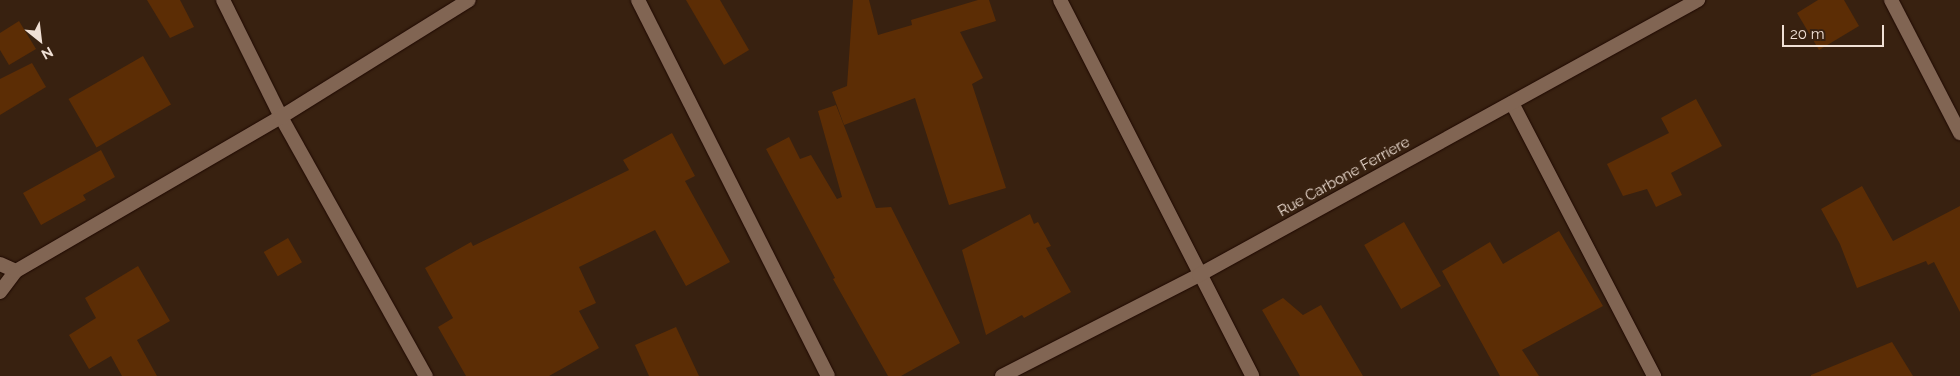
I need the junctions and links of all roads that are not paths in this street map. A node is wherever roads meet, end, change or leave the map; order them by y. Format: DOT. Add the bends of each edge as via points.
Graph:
graph roads {
  1 [pos="223,0"];
  2 [pos="469,0"];
  3 [pos="638,0"];
  4 [pos="1060,0"];
  5 [pos="1698,0"];
  6 [pos="1891,0"];
  7 [pos="1512,102"];
  8 [pos="281,117"];
  9 [pos="1960,134"];
  10 [pos="0,264"];
  11 [pos="16,271"];
  12 [pos="1199,275"];
  13 [pos="0,292"];
  14 [pos="426,376"];
  15 [pos="828,376"];
  16 [pos="1002,376"];
  17 [pos="1252,376"];
  18 [pos="1654,376"];
  1 -- 8 [label="street"];
  2 -- 8 [label="street"];
  3 -- 15 [label="street"];
  4 -- 12 [label="street"];
  5 -- 7 [label="street, Rue Carbone Ferriere"];
  6 -- 9 [label="street"];
  7 -- 12 [label="street, Rue Carbone Ferriere"];
  7 -- 18 [label="street"];
  8 -- 11 [label="street"];
  8 -- 14 [label="street"];
  10 -- 11 [label="street"];
  11 -- 13 [label="street"];
  12 -- 16 [label="street, Rue Carbone Ferriere"];
  12 -- 17 [label="street"];
}
